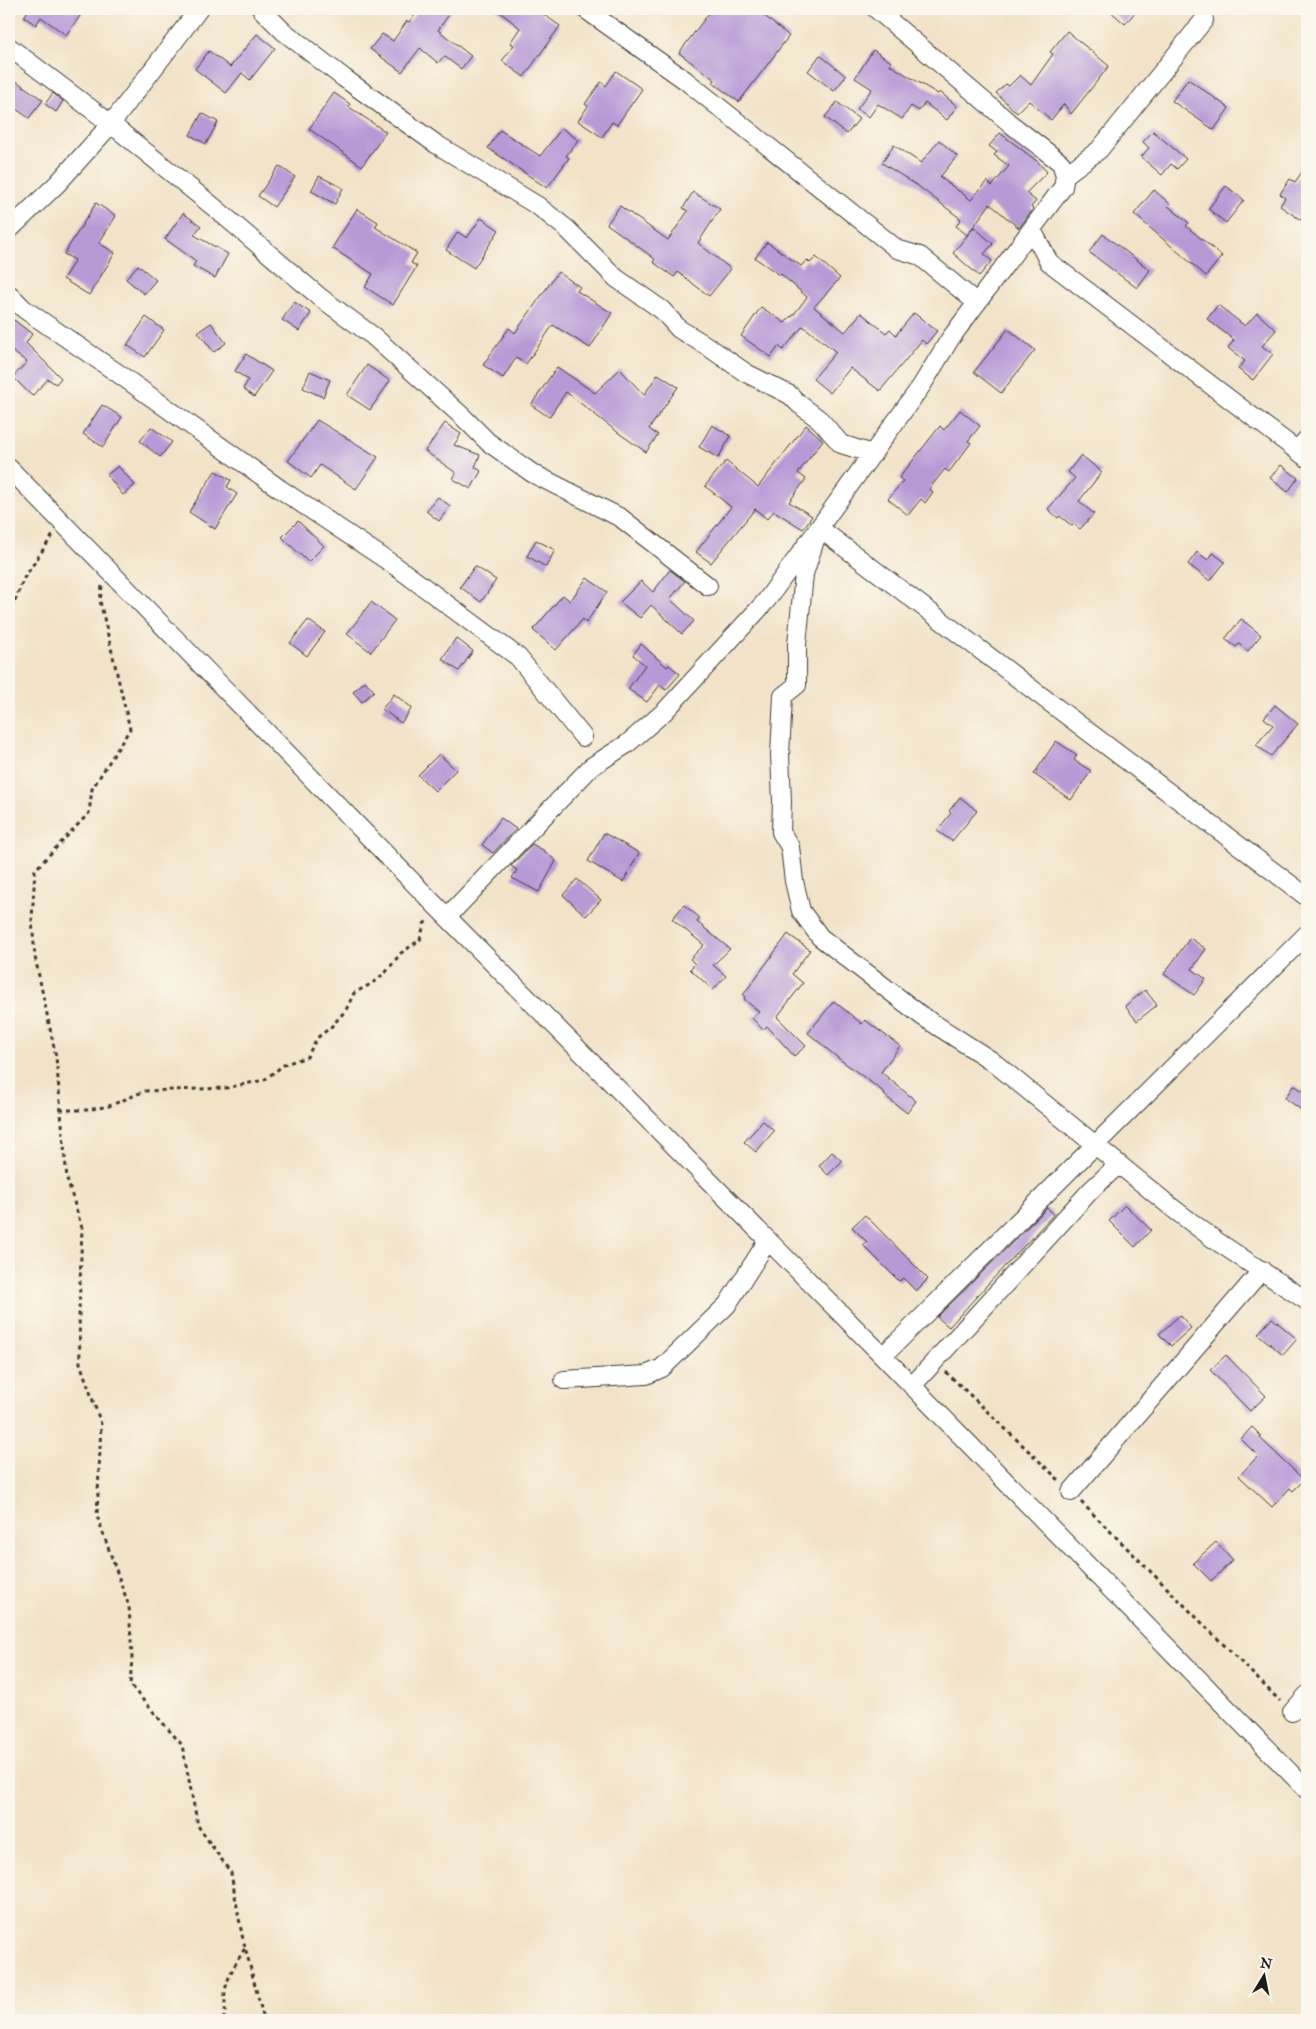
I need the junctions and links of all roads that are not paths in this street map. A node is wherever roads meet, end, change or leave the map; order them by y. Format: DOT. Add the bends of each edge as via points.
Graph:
graph roads {
  1 [pos="199,9"];
  2 [pos="260,9"];
  3 [pos="585,9"];
  4 [pos="878,9"];
  5 [pos="1204,20"];
  6 [pos="9,47"];
  7 [pos="111,124"];
  8 [pos="1065,175"];
  9 [pos="9,230"];
  10 [pos="1032,230"];
  11 [pos="9,294"];
  12 [pos="977,303"];
  13 [pos="1304,449"];
  14 [pos="873,454"];
  15 [pos="9,468"];
  16 [pos="819,528"];
  17 [pos="708,586"];
  18 [pos="583,737"];
  19 [pos="1306,895"];
  20 [pos="443,913"];
  21 [pos="1307,934"];
  22 [pos="1095,1145"];
  23 [pos="1119,1164"];
  24 [pos="768,1240"];
  25 [pos="1262,1270"];
  26 [pos="1307,1301"];
  27 [pos="884,1356"];
  28 [pos="564,1380"];
  29 [pos="912,1386"];
  30 [pos="1071,1492"];
  31 [pos="1307,1695"];
  32 [pos="1292,1712"];
  33 [pos="1307,1790"];
  1 -- 7 [label="street"];
  2 -- 14 [label="street" via="374,100 436,144 538,206 567,229 616,278 662,310 679,329 746,373 790,395 820,420 841,444"];
  3 -- 12 [label="street" via="684,80 897,249 920,256"];
  4 -- 8 [label="street" via="1061,163"];
  5 -- 8 [label="street" via="1099,150"];
  6 -- 7 [label="street"];
  7 -- 9 [label="street" via="57,184"];
  7 -- 17 [label="street" via="321,298 373,336 488,442 532,473 621,518"];
  8 -- 10 [label="street" via="1064,187"];
  10 -- 12 [label="street"];
  10 -- 13 [label="street" via="1049,262"];
  11 -- 18 [label="street" via="24,309 394,565 518,657"];
  12 -- 14 [label="street"];
  14 -- 16 [label="street"];
  15 -- 20 [label="street"];
  16 -- 19 [label="street"];
  16 -- 20 [label="street" via="766,601 666,711 627,744 590,767"];
  16 -- 22 [label="street" via="804,574 797,644 797,685 782,696 781,717 781,832 790,846 801,911 820,937 922,1016 992,1061"];
  20 -- 24 [label="street"];
  21 -- 22 [label="street"];
  22 -- 23 [label="street"];
  22 -- 27 [label="street"];
  23 -- 25 [label="street" via="1215,1240"];
  23 -- 29 [label="street" via="1091,1190"];
  24 -- 27 [label="street"];
  24 -- 28 [label="street" via="727,1305 662,1368 646,1375"];
  25 -- 26 [label="street"];
  25 -- 30 [label="street"];
  27 -- 29 [label="street"];
  29 -- 33 [label="street"];
  31 -- 32 [label="street"];
}
